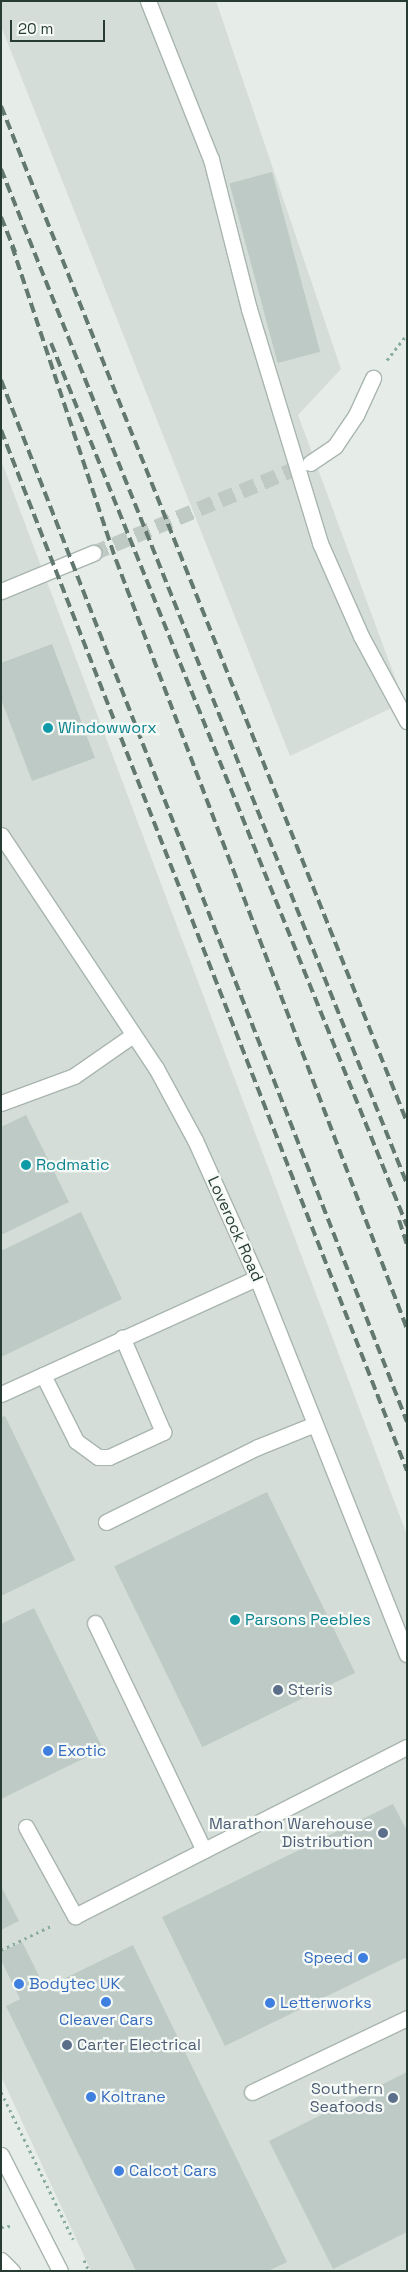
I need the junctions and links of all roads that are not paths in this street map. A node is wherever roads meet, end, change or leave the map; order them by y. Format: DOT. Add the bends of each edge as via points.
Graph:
graph roads {
  1 [pos="148,1"];
  2 [pos="373,378"];
  3 [pos="310,463"];
  4 [pos="93,553"];
  5 [pos="1,591"];
  6 [pos="407,721"];
  7 [pos="1,835"];
  8 [pos="133,1035"];
  9 [pos="1,1103"];
  10 [pos="257,1278"];
  11 [pos="122,1337"];
  12 [pos="43,1375"];
  13 [pos="1,1394"];
  14 [pos="315,1424"];
  15 [pos="106,1522"];
  16 [pos="95,1623"];
  17 [pos="407,1654"];
  18 [pos="407,1747"];
  19 [pos="26,1826"];
  20 [pos="204,1850"];
  21 [pos="407,2018"];
  22 [pos="252,2092"];
  23 [pos="1,2156"];
  24 [pos="1,2260"];
  25 [pos="12,2271"];
  26 [pos="60,2271"];
  1 -- 6 [label="street" via="211,158 249,309 320,543 361,636"];
  2 -- 3 [label="street" via="356,415 335,446"];
  4 -- 5 [label="street"];
  7 -- 8 [label="street, Loverock Road"];
  8 -- 9 [label="street" via="74,1076"];
  8 -- 10 [label="street, Loverock Road" via="156,1068 195,1140"];
  10 -- 11 [label="street"];
  10 -- 14 [label="street, Loverock Road"];
  11 -- 12 [label="street"];
  11 -- 12 [label="street" via="164,1432 109,1457 98,1457 76,1440"];
  12 -- 13 [label="street"];
  14 -- 15 [label="street" via="258,1447"];
  14 -- 17 [label="street, Loverock Road"];
  16 -- 20 [label="street"];
  18 -- 20 [label="street"];
  19 -- 20 [label="street" via="75,1916"];
  21 -- 22 [label="street"];
  23 -- 26 [label="street"];
  24 -- 25 [label="street"];
}
